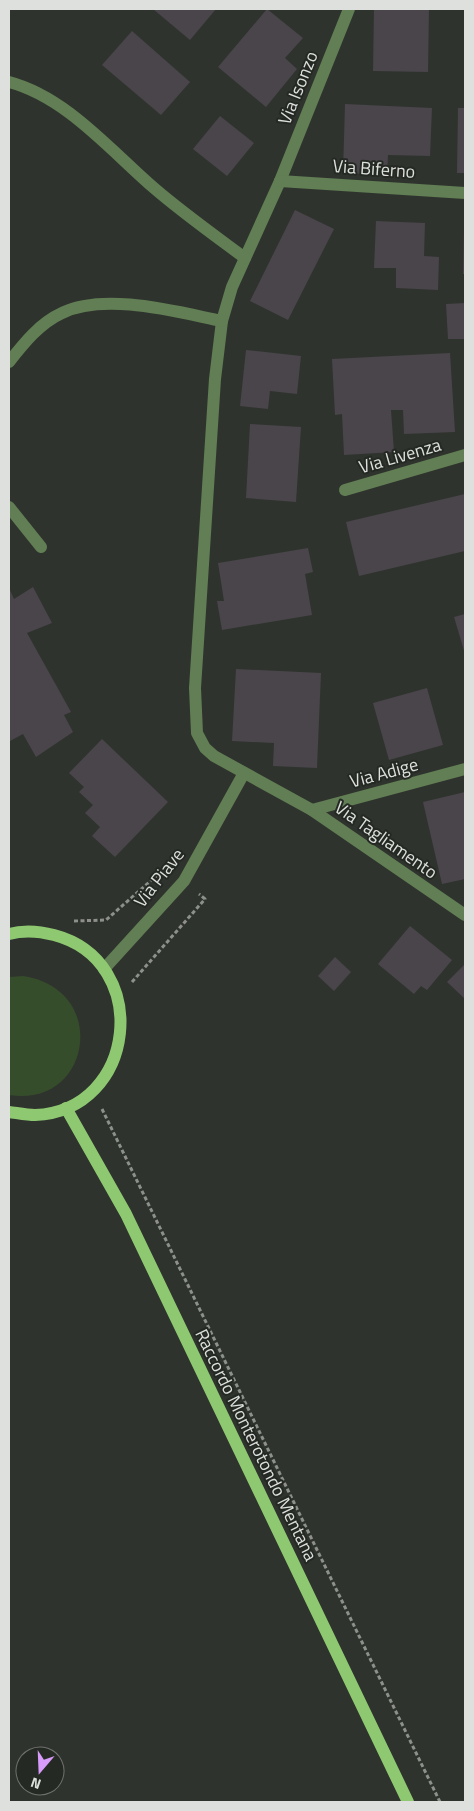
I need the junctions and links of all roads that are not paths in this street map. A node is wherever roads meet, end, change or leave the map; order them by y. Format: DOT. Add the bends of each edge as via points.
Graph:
graph roads {
  1 [pos="349,9"];
  2 [pos="9,82"];
  3 [pos="280,181"];
  4 [pos="465,193"];
  5 [pos="245,258"];
  6 [pos="222,320"];
  7 [pos="9,362"];
  8 [pos="465,456"];
  9 [pos="345,490"];
  10 [pos="9,506"];
  11 [pos="41,547"];
  12 [pos="465,769"];
  13 [pos="244,773"];
  14 [pos="312,810"];
  15 [pos="465,915"];
  16 [pos="9,934"];
  17 [pos="104,969"];
  18 [pos="66,1108"];
  19 [pos="9,1112"];
  20 [pos="408,1802"];
  1 -- 3 [label="street, Via Isonzo"];
  2 -- 5 [label="street" via="42,94 62,106 162,195"];
  3 -- 4 [label="street, Via Biferno"];
  3 -- 5 [label="street, Via Isonzo"];
  5 -- 6 [label="street, Via Isonzo"];
  6 -- 7 [label="street" via="131,306 85,306 64,312 45,323"];
  6 -- 13 [label="street, Via Tagliamento" via="215,379 195,688 196,725 205,748"];
  8 -- 9 [label="street, Via Livenza"];
  10 -- 11 [label="street"];
  12 -- 14 [label="street, Via Adige"];
  13 -- 14 [label="street, Via Tagliamento"];
  13 -- 17 [label="street, Via Piave" via="184,881"];
  14 -- 15 [label="street, Via Tagliamento"];
  16 -- 17 [label="main road" via="41,932 65,938 87,951"];
  17 -- 18 [label="main road" via="117,993 122,1021 119,1048 108,1073 89,1094"];
  18 -- 19 [label="main road" via="36,1115"];
  18 -- 20 [label="main road, Raccordo Monterotondo Mentana" via="126,1214"];
}
